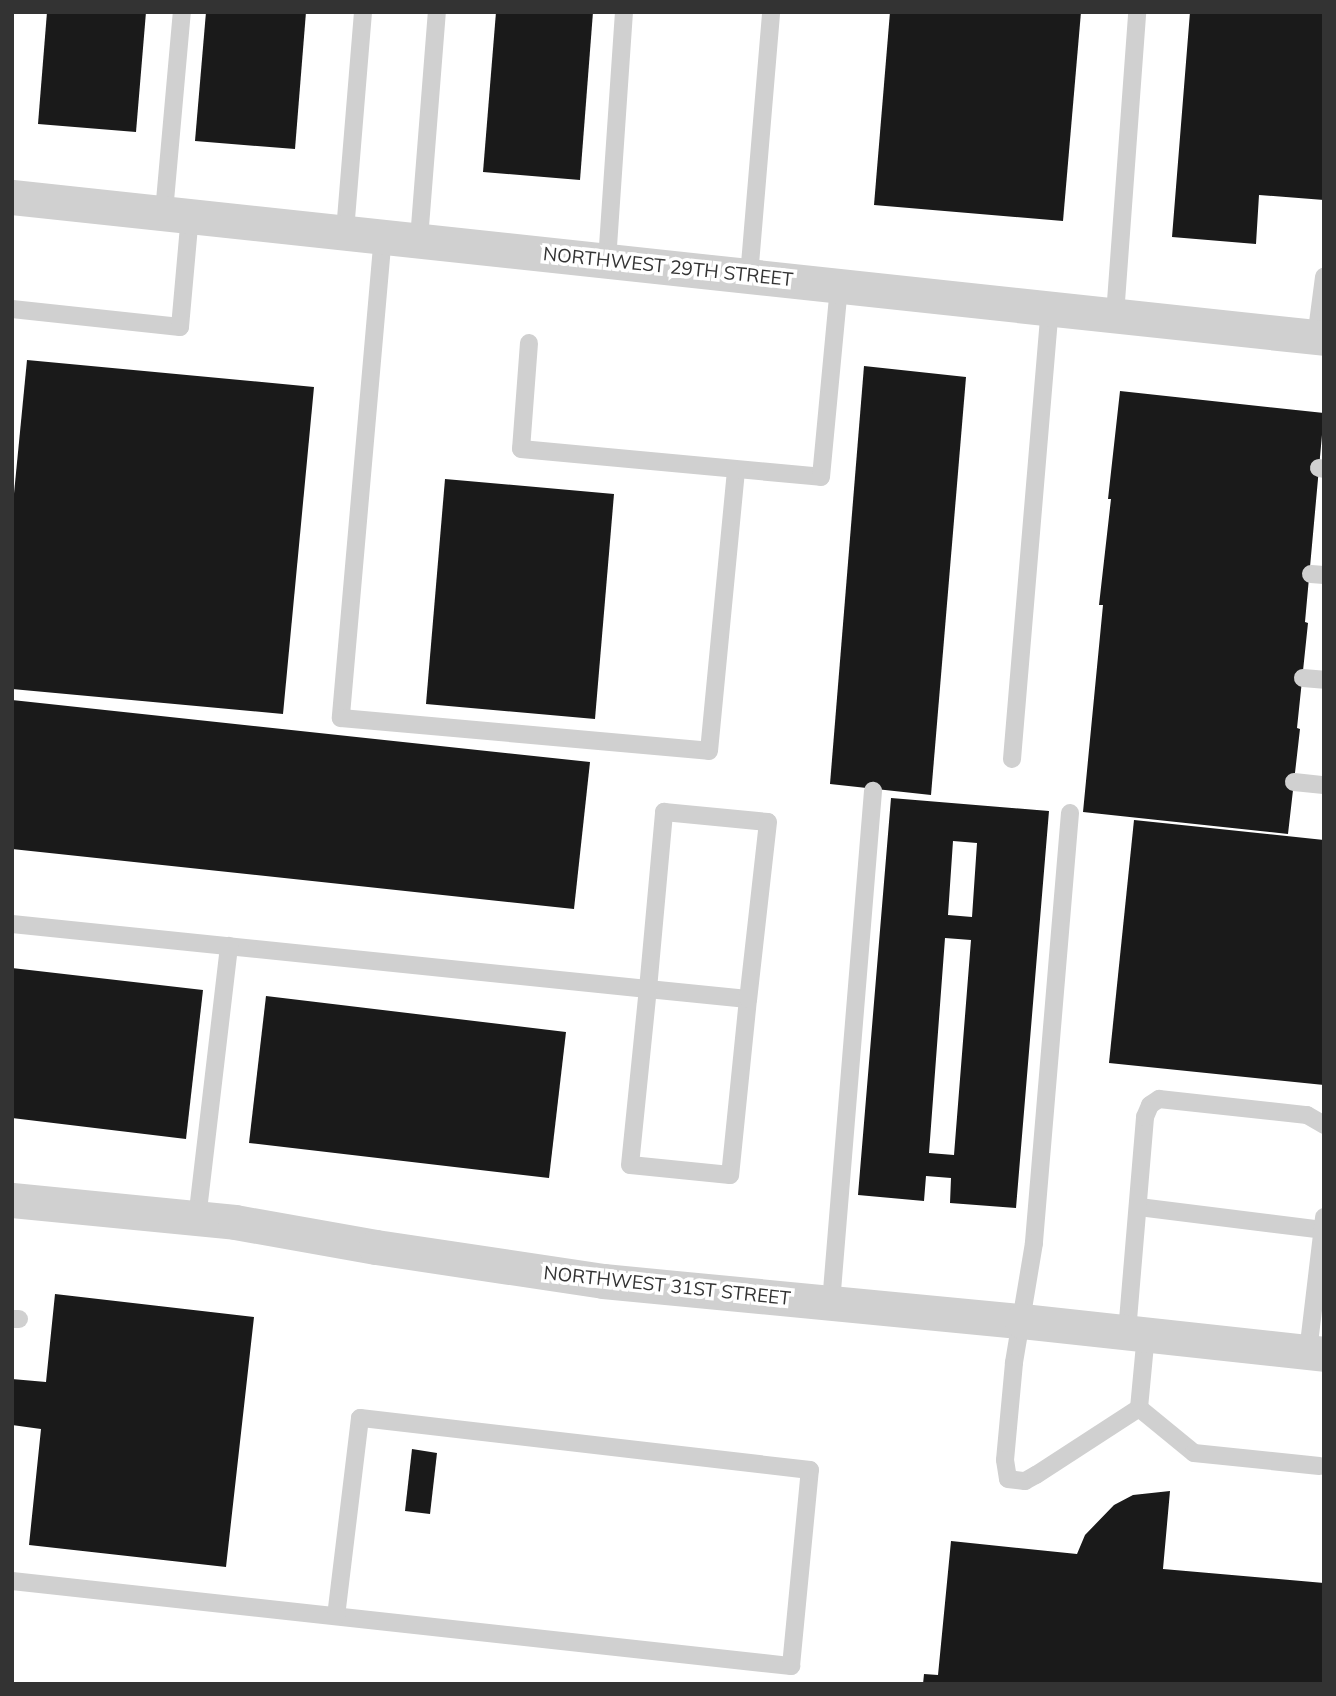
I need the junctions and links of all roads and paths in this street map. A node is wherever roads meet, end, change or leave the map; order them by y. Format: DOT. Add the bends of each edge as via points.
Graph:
graph roads {
  1 [pos="182,12"];
  2 [pos="363,12"];
  3 [pos="438,12"];
  4 [pos="624,12"];
  5 [pos="771,12"];
  6 [pos="1137,12"];
  7 [pos="12,197"];
  8 [pos="177,213"];
  9 [pos="345,231"];
  10 [pos="383,236"];
  11 [pos="419,239"];
  12 [pos="607,261"];
  13 [pos="749,276"];
  14 [pos="1324,277"];
  15 [pos="839,286"];
  16 [pos="1050,308"];
  17 [pos="12,309"];
  18 [pos="1115,315"];
  19 [pos="1320,338"];
  20 [pos="529,343"];
  21 [pos="736,470"];
  22 [pos="1303,678"];
  23 [pos="1324,680"];
  24 [pos="1012,758"];
  25 [pos="1294,782"];
  26 [pos="1324,785"];
  27 [pos="873,791"];
  28 [pos="1070,813"];
  29 [pos="12,924"];
  30 [pos="229,946"];
  31 [pos="648,989"];
  32 [pos="748,999"];
  33 [pos="1324,1125"];
  34 [pos="12,1199"];
  35 [pos="1139,1207"];
  36 [pos="197,1219"];
  37 [pos="1323,1224"];
  38 [pos="831,1303"];
  39 [pos="1022,1321"];
  40 [pos="1136,1333"];
  41 [pos="1316,1353"];
  42 [pos="1139,1408"];
  43 [pos="1319,1466"];
  44 [pos="12,1581"];
  45 [pos="336,1616"];
  1 -- 8 [label="lane"];
  2 -- 9 [label="lane"];
  3 -- 11 [label="lane"];
  4 -- 12 [label="lane"];
  5 -- 13 [label="lane"];
  6 -- 18 [label="lane"];
  7 -- 8 [label="street, NORTHWEST 29TH STREET"];
  8 -- 9 [label="street, NORTHWEST 29TH STREET"];
  8 -- 17 [label="lane" via="180,327"];
  9 -- 10 [label="street, NORTHWEST 29TH STREET"];
  10 -- 11 [label="street, NORTHWEST 29TH STREET"];
  10 -- 21 [label="lane" via="341,718 709,751"];
  11 -- 12 [label="street, NORTHWEST 29TH STREET"];
  12 -- 13 [label="street, NORTHWEST 29TH STREET"];
  13 -- 15 [label="street, NORTHWEST 29TH STREET"];
  14 -- 19 [label="lane"];
  15 -- 16 [label="street, NORTHWEST 29TH STREET"];
  15 -- 21 [label="lane" via="821,477"];
  16 -- 18 [label="street, NORTHWEST 29TH STREET"];
  16 -- 24 [label="lane"];
  18 -- 19 [label="street, NORTHWEST 29TH STREET"];
  20 -- 21 [label="lane" via="521,449"];
  22 -- 23 [label="lane"];
  25 -- 26 [label="lane"];
  27 -- 38 [label="lane"];
  28 -- 39 [label="lane" via="1034,1243"];
  29 -- 30 [label="lane"];
  30 -- 31 [label="lane"];
  30 -- 36 [label="lane"];
  31 -- 32 [label="lane"];
  31 -- 32 [label="lane" via="630,1165 718,1174 730,1175"];
  31 -- 32 [label="lane" via="664,812 768,822"];
  33 -- 35 [label="lane" via="1307,1115 1159,1098 1145,1116"];
  34 -- 36 [label="street, NORTHWEST 31ST STREET"];
  35 -- 37 [label="lane"];
  35 -- 40 [label="lane"];
  36 -- 38 [label="street, NORTHWEST 31ST STREET" via="591,1279"];
  37 -- 41 [label="lane"];
  38 -- 39 [label="street, NORTHWEST 31ST STREET"];
  39 -- 40 [label="street, NORTHWEST 31ST STREET"];
  39 -- 42 [label="lane" via="1005,1460 1008,1479 1025,1481 1037,1475"];
  40 -- 41 [label="street, NORTHWEST 31ST STREET"];
  40 -- 42 [label="lane"];
  42 -- 43 [label="lane" via="1195,1453"];
  44 -- 45 [label="lane"];
  45 -- 45 [label="lane" via="791,1667 810,1470 360,1418"];
}
